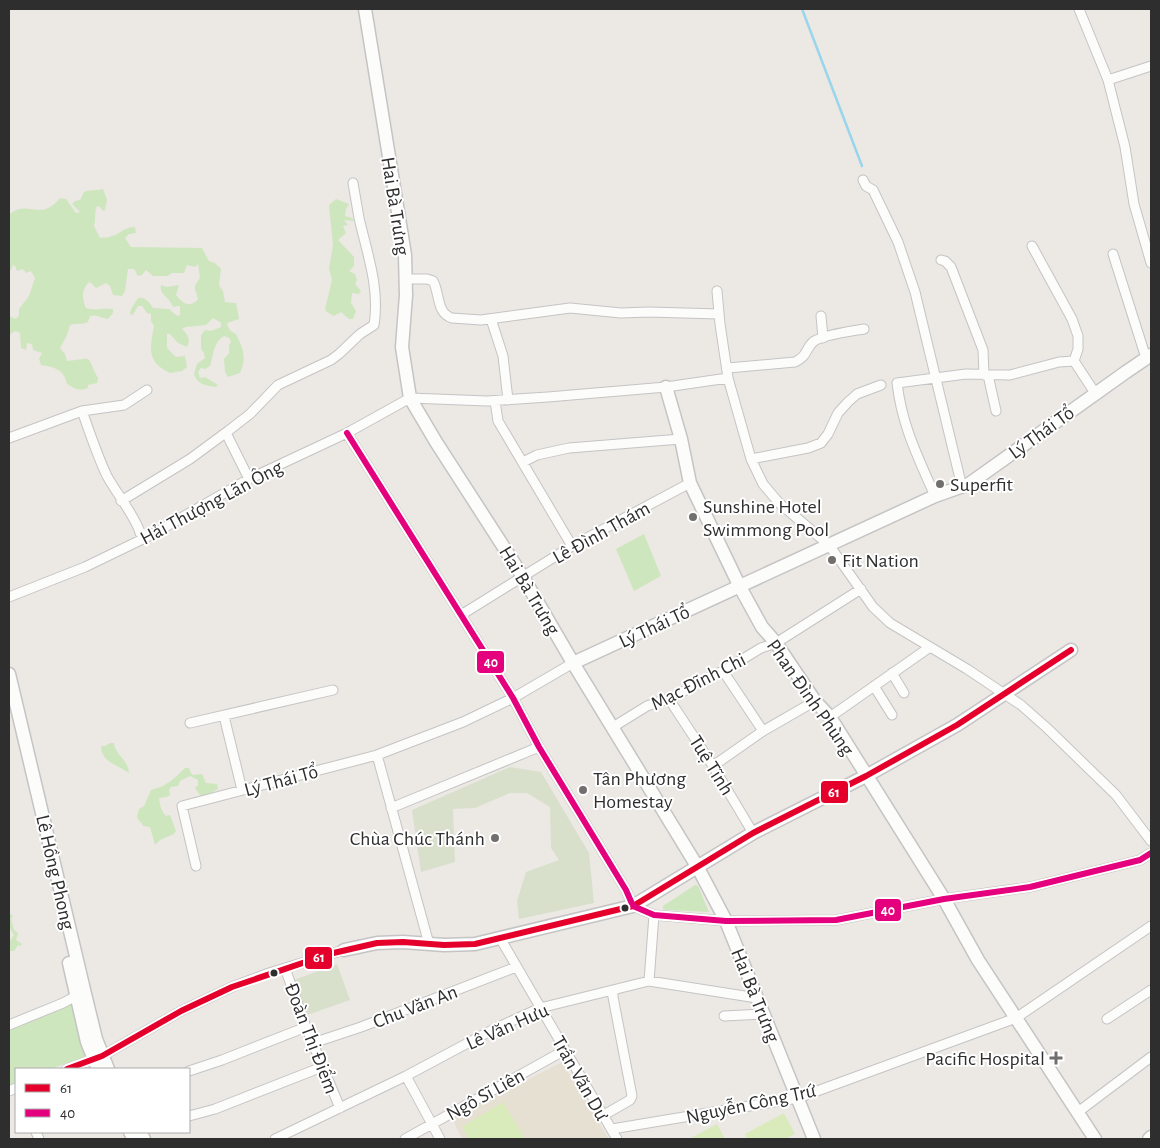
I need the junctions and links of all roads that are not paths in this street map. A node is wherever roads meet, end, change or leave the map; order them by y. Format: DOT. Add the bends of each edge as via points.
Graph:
graph roads {
  1 [pos="365,9"];
  2 [pos="1079,9"];
  3 [pos="1151,66"];
  4 [pos="1108,80"];
  5 [pos="863,180"];
  6 [pos="353,183"];
  7 [pos="1032,246"];
  8 [pos="1113,254"];
  9 [pos="941,260"];
  10 [pos="1151,263"];
  11 [pos="406,279"];
  12 [pos="717,291"];
  13 [pos="718,314"];
  14 [pos="821,316"];
  15 [pos="491,319"];
  16 [pos="864,329"];
  17 [pos="823,338"];
  18 [pos="1149,357"];
  19 [pos="1074,361"];
  20 [pos="728,368"];
  21 [pos="986,375"];
  22 [pos="728,378"];
  23 [pos="936,378"];
  24 [pos="881,385"];
  25 [pos="666,387"];
  26 [pos="147,390"];
  27 [pos="1095,393"];
  28 [pos="410,398"];
  29 [pos="495,400"];
  30 [pos="508,400"];
  31 [pos="82,411"];
  32 [pos="996,412"];
  33 [pos="226,433"];
  34 [pos="347,433"];
  35 [pos="9,438"];
  36 [pos="680,439"];
  37 [pos="751,459"];
  38 [pos="523,462"];
  39 [pos="249,479"];
  40 [pos="690,483"];
  41 [pos="962,487"];
  42 [pos="935,496"];
  43 [pos="122,501"];
  44 [pos="151,536"];
  45 [pos="829,545"];
  46 [pos="572,546"];
  47 [pos="523,577"];
  48 [pos="740,587"];
  49 [pos="861,589"];
  50 [pos="9,597"];
  51 [pos="461,615"];
  52 [pos="762,628"];
  53 [pos="776,643"];
  54 [pos="930,646"];
  55 [pos="761,648"];
  56 [pos="1071,650"];
  57 [pos="573,663"];
  58 [pos="723,671"];
  59 [pos="892,673"];
  60 [pos="9,674"];
  61 [pos="874,686"];
  62 [pos="333,690"];
  63 [pos="904,693"];
  64 [pos="1003,694"];
  65 [pos="513,698"];
  66 [pos="669,699"];
  67 [pos="816,701"];
  68 [pos="9,708"];
  69 [pos="892,715"];
  70 [pos="224,716"];
  71 [pos="830,717"];
  72 [pos="190,724"];
  73 [pos="613,727"];
  74 [pos="764,731"];
  75 [pos="539,747"];
  76 [pos="377,755"];
  77 [pos="713,766"];
  78 [pos="866,776"];
  79 [pos="242,790"];
  80 [pos="391,808"];
  81 [pos="753,833"];
  82 [pos="1151,841"];
  83 [pos="1151,853"];
  84 [pos="49,862"];
  85 [pos="196,866"];
  86 [pos="697,866"];
  87 [pos="944,899"];
  88 [pos="633,906"];
  89 [pos="654,915"];
  90 [pos="726,921"];
  91 [pos="1151,926"];
  92 [pos="500,938"];
  93 [pos="429,944"];
  94 [pos="344,950"];
  95 [pos="516,967"];
  96 [pos="285,968"];
  97 [pos="649,981"];
  98 [pos="613,990"];
  99 [pos="1150,993"];
  100 [pos="76,996"];
  101 [pos="757,998"];
  102 [pos="540,1008"];
  103 [pos="764,1014"];
  104 [pos="724,1016"];
  105 [pos="1016,1018"];
  106 [pos="1107,1019"];
  107 [pos="9,1025"];
  108 [pos="306,1027"];
  109 [pos="313,1043"];
  110 [pos="565,1050"];
  111 [pos="1151,1057"];
  112 [pos="98,1062"];
  113 [pos="322,1067"];
  114 [pos="71,1068"];
  115 [pos="190,1071"];
  116 [pos="406,1076"];
  117 [pos="798,1098"];
  118 [pos="340,1108"];
  119 [pos="1078,1112"];
  120 [pos="604,1115"];
  121 [pos="190,1116"];
  122 [pos="431,1124"];
  123 [pos="612,1130"];
  124 [pos="289,1136"];
  125 [pos="275,1139"];
  126 [pos="405,1139"];
  127 [pos="440,1139"];
  128 [pos="617,1139"];
  129 [pos="814,1139"];
  130 [pos="1095,1139"];
  1 -- 11 [label="street, Hai Bà Trưng" via="405,255"];
  2 -- 4 [label="street"];
  3 -- 4 [label="street"];
  4 -- 10 [label="street" via="1125,148 1134,204"];
  5 -- 23 [label="street" via="873,190 898,242 915,292"];
  6 -- 33 [label="street" via="372,272 376,308 374,325 331,360 278,385"];
  7 -- 19 [label="street" via="1072,319 1078,336"];
  8 -- 18 [label="street"];
  9 -- 21 [label="street" via="952,267 983,350"];
  11 -- 15 [label="street" via="433,281 447,317"];
  11 -- 28 [label="street, Hai Bà Trưng" via="402,347"];
  12 -- 13 [label="street"];
  13 -- 15 [label="street" via="621,313 570,308"];
  13 -- 20 [label="street"];
  14 -- 17 [label="street"];
  15 -- 30 [label="street" via="503,356"];
  16 -- 17 [label="street"];
  17 -- 20 [label="street" via="812,342 802,359 796,362"];
  18 -- 27 [label="street, Lý Thái Tổ"];
  19 -- 21 [label="street" via="1010,375"];
  19 -- 27 [label="street"];
  20 -- 22 [label="street"];
  21 -- 23 [label="street"];
  21 -- 32 [label="street"];
  22 -- 25 [label="street"];
  22 -- 37 [label="street"];
  23 -- 41 [label="street"];
  23 -- 42 [label="street" via="897,383 906,428"];
  24 -- 37 [label="street" via="857,394 848,402 820,443"];
  25 -- 30 [label="street"];
  25 -- 36 [label="street, Phan Đình Phùng"];
  26 -- 31 [label="street" via="124,405"];
  27 -- 41 [label="street, Lý Thái Tổ"];
  28 -- 29 [label="street"];
  28 -- 34 [label="street, Hải Thượng Lãn Ông"];
  28 -- 47 [label="street, Hai Bà Trưng"];
  29 -- 30 [label="street"];
  29 -- 38 [label="street" via="498,422"];
  31 -- 35 [label="street"];
  31 -- 43 [label="street" via="106,475"];
  33 -- 39 [label="street"];
  33 -- 43 [label="street"];
  34 -- 39 [label="street, Hải Thượng Lãn Ông"];
  34 -- 51 [label="street"];
  36 -- 38 [label="street" via="569,448 537,455"];
  36 -- 40 [label="street, Phan Đình Phùng"];
  37 -- 45 [label="street" via="763,484 779,503"];
  38 -- 46 [label="street"];
  39 -- 44 [label="street, Hải Thượng Lãn Ông"];
  40 -- 46 [label="street, Lê Đình Thám"];
  40 -- 48 [label="street, Phan Đình Phùng"];
  41 -- 42 [label="street, Lý Thái Tổ"];
  42 -- 45 [label="street, Lý Thái Tổ"];
  43 -- 44 [label="street" via="140,533"];
  44 -- 50 [label="street, Hải Thượng Lãn Ông"];
  45 -- 48 [label="street, Lý Thái Tổ"];
  45 -- 49 [label="street"];
  46 -- 47 [label="street, Lê Đình Thám"];
  47 -- 51 [label="street, Lê Đình Thám"];
  47 -- 57 [label="street, Hai Bà Trưng"];
  48 -- 52 [label="street, Phan Đình Phùng"];
  48 -- 57 [label="street, Lý Thái Tổ"];
  49 -- 53 [label="street, Mạc Đĩnh Chi"];
  49 -- 54 [label="street" via="873,607 890,623"];
  51 -- 65 [label="street"];
  52 -- 53 [label="street, Phan Đình Phùng"];
  52 -- 55 [label="street"];
  53 -- 55 [label="street, Mạc Đĩnh Chi"];
  53 -- 67 [label="street, Phan Đình Phùng"];
  54 -- 59 [label="street"];
  54 -- 64 [label="street"];
  55 -- 58 [label="street, Mạc Đĩnh Chi"];
  56 -- 64 [label="street"];
  57 -- 65 [label="street, Lý Thái Tổ"];
  57 -- 73 [label="street, Hai Bà Trưng"];
  58 -- 66 [label="street, Mạc Đĩnh Chi"];
  58 -- 74 [label="street"];
  59 -- 61 [label="street"];
  59 -- 63 [label="street"];
  60 -- 84 [label="street, Lê Hồng Phong"];
  61 -- 69 [label="street"];
  61 -- 71 [label="street"];
  62 -- 70 [label="street"];
  64 -- 78 [label="street" via="958,725"];
  64 -- 82 [label="street" via="1047,728 1116,795"];
  65 -- 75 [label="street"];
  65 -- 76 [label="street, Lý Thái Tổ" via="463,722"];
  66 -- 73 [label="street, Mạc Đĩnh Chi" via="647,706"];
  66 -- 77 [label="street, Tuệ Tĩnh"];
  67 -- 71 [label="street, Phan Đình Phùng"];
  67 -- 74 [label="street"];
  68 -- 84 [label="street, Lê Hồng Phong"];
  70 -- 72 [label="street"];
  70 -- 79 [label="street"];
  71 -- 78 [label="street, Phan Đình Phùng"];
  73 -- 86 [label="street, Hai Bà Trưng"];
  74 -- 77 [label="street"];
  75 -- 80 [label="street"];
  75 -- 88 [label="street"];
  76 -- 79 [label="street, Lý Thái Tổ"];
  76 -- 80 [label="street"];
  77 -- 81 [label="street, Tuệ Tĩnh"];
  78 -- 81 [label="street"];
  78 -- 87 [label="street, Phan Đình Phùng"];
  79 -- 85 [label="street, Lý Thái Tổ" via="182,806"];
  80 -- 93 [label="street"];
  81 -- 86 [label="street"];
  83 -- 87 [label="street" via="1140,860 1067,878"];
  84 -- 100 [label="street, Lê Hồng Phong"];
  84 -- 112 [label="street, Lê Hồng Phong" via="85,994"];
  86 -- 88 [label="street"];
  86 -- 90 [label="street, Hai Bà Trưng"];
  87 -- 90 [label="street" via="836,920"];
  87 -- 105 [label="street, Phan Đình Phùng"];
  88 -- 89 [label="street"];
  88 -- 92 [label="street"];
  89 -- 90 [label="street"];
  89 -- 97 [label="street"];
  90 -- 101 [label="street, Hai Bà Trưng"];
  91 -- 105 [label="street, Nguyễn Công Trứ"];
  92 -- 93 [label="street" via="475,944"];
  92 -- 95 [label="street, Trần Văn Dư"];
  93 -- 94 [label="street" via="377,943"];
  94 -- 96 [label="street"];
  95 -- 102 [label="street, Trần Văn Dư"];
  95 -- 109 [label="street, Chu Văn An"];
  96 -- 108 [label="street, Đoàn Thị Điểm"];
  96 -- 112 [label="street" via="232,987 180,1011"];
  97 -- 98 [label="street, Lê Văn Hưu"];
  97 -- 101 [label="street, Lê Văn Hưu"];
  98 -- 102 [label="street, Lê Văn Hưu"];
  98 -- 120 [label="street" via="632,1096"];
  99 -- 106 [label="street"];
  100 -- 107 [label="street"];
  100 -- 112 [label="street, Lê Hồng Phong" via="87,1042"];
  101 -- 103 [label="street, Hai Bà Trưng"];
  102 -- 110 [label="street, Trần Văn Dư"];
  102 -- 116 [label="street, Lê Văn Hưu"];
  103 -- 104 [label="street"];
  103 -- 117 [label="street, Hai Bà Trưng"];
  105 -- 117 [label="street, Nguyễn Công Trứ"];
  105 -- 119 [label="street, Phan Đình Phùng"];
  108 -- 109 [label="street, Đoàn Thị Điểm"];
  108 -- 115 [label="street"];
  109 -- 113 [label="street, Đoàn Thị Điểm"];
  110 -- 120 [label="street, Trần Văn Dư"];
  110 -- 122 [label="street, Ngô Sĩ Liên"];
  111 -- 119 [label="street"];
  112 -- 114 [label="street"];
  113 -- 118 [label="street, Đoàn Thị Điểm"];
  113 -- 121 [label="street"];
  116 -- 118 [label="street, Lê Văn Hưu"];
  116 -- 122 [label="street"];
  117 -- 123 [label="street, Nguyễn Công Trứ"];
  117 -- 129 [label="street, Hai Bà Trưng"];
  118 -- 124 [label="street, Lê Văn Hưu"];
  119 -- 130 [label="street, Phan Đình Phùng"];
  120 -- 123 [label="street, Trần Văn Dư"];
  122 -- 126 [label="street, Ngô Sĩ Liên"];
  122 -- 127 [label="street"];
  123 -- 128 [label="street, Trần Văn Dư"];
  124 -- 125 [label="street, Lê Văn Hưu"];
}
